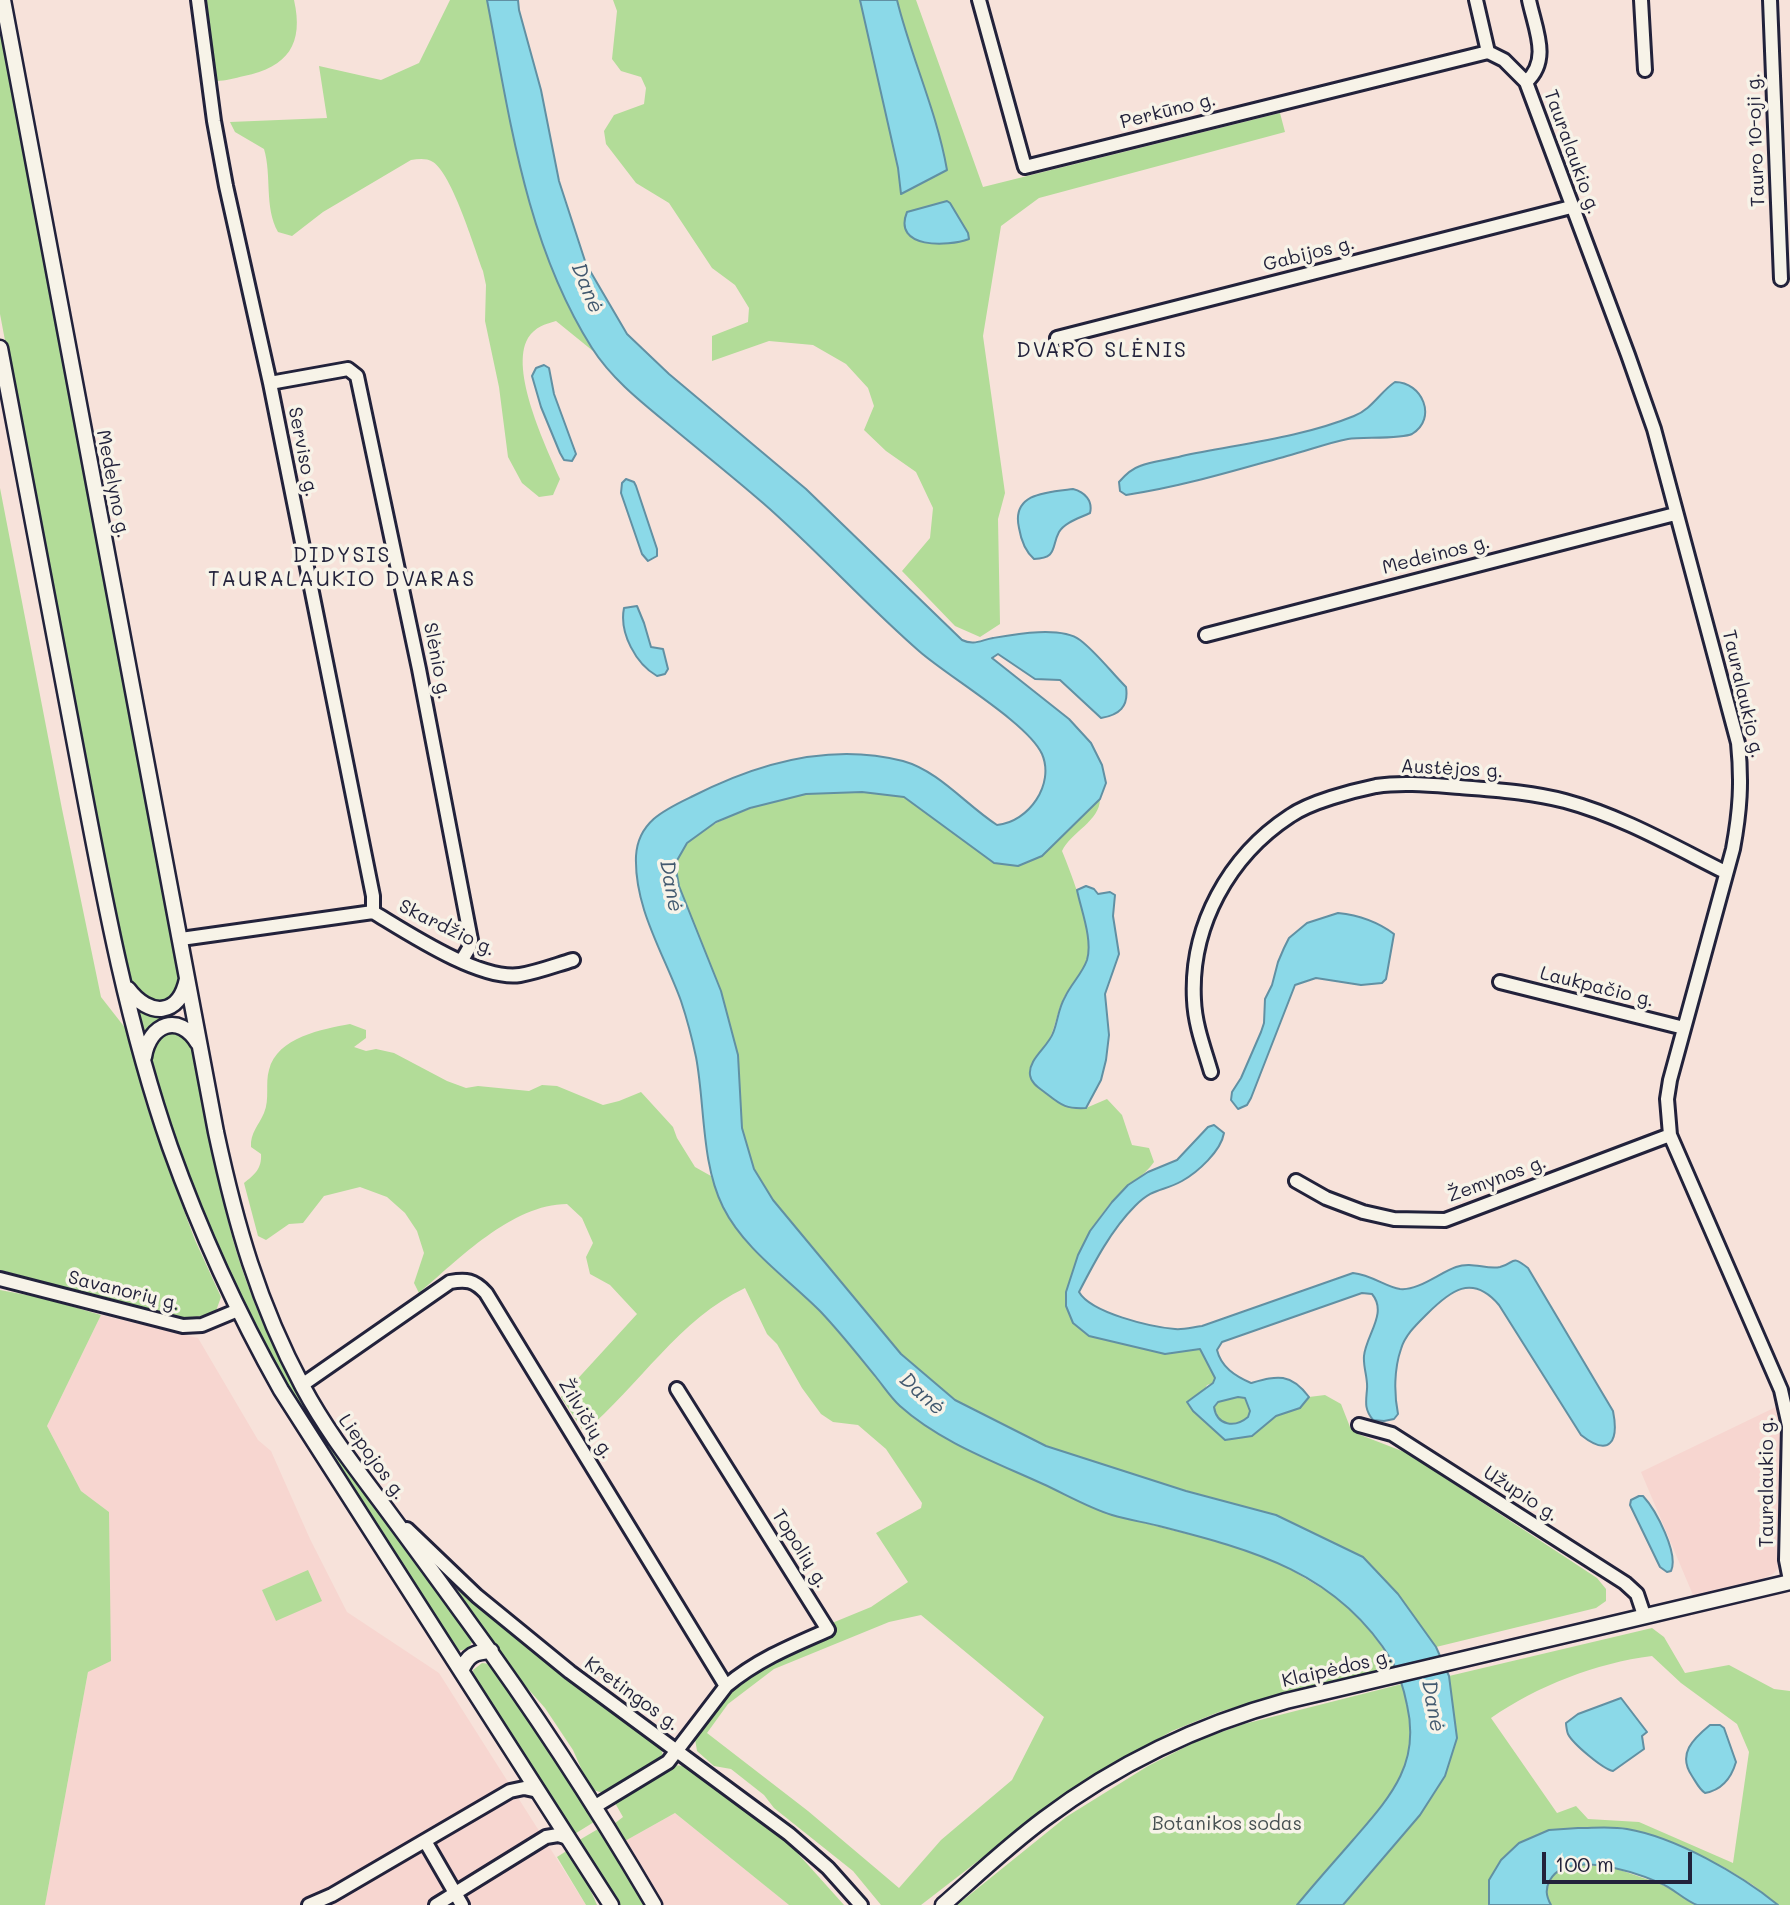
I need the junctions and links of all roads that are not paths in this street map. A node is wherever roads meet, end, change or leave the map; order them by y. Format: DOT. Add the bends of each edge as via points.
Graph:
graph roads {
  1 [pos="3,0"];
  2 [pos="198,0"];
  3 [pos="979,0"];
  4 [pos="1476,0"];
  5 [pos="1529,0"];
  6 [pos="1642,0"];
  7 [pos="1770,0"];
  8 [pos="1488,52"];
  9 [pos="1645,70"];
  10 [pos="1526,82"];
  11 [pos="1571,206"];
  12 [pos="1781,279"];
  13 [pos="1057,338"];
  14 [pos="0,348"];
  15 [pos="270,383"];
  16 [pos="1675,514"];
  17 [pos="1206,635"];
  18 [pos="1725,872"];
  19 [pos="373,912"];
  20 [pos="181,939"];
  21 [pos="461,960"];
  22 [pos="573,960"];
  23 [pos="188,974"];
  24 [pos="1500,982"];
  25 [pos="124,984"];
  26 [pos="1684,1028"];
  27 [pos="201,1047"];
  28 [pos="143,1061"];
  29 [pos="1211,1072"];
  30 [pos="1670,1135"];
  31 [pos="1296,1181"];
  32 [pos="0,1279"];
  33 [pos="238,1310"];
  34 [pos="302,1385"];
  35 [pos="677,1389"];
  36 [pos="1359,1425"];
  37 [pos="387,1510"];
  38 [pos="1790,1581"];
  39 [pos="1644,1615"];
  40 [pos="491,1651"];
  41 [pos="461,1671"];
  42 [pos="726,1686"];
  43 [pos="678,1751"];
  44 [pos="519,1761"];
  45 [pos="510,1791"];
  46 [pos="538,1791"];
  47 [pos="548,1807"];
  48 [pos="594,1807"];
  49 [pos="546,1837"];
  50 [pos="568,1838"];
  51 [pos="425,1841"];
  52 [pos="454,1893"];
  53 [pos="860,1904"];
  54 [pos="309,1905"];
  55 [pos="436,1905"];
  56 [pos="462,1905"];
  57 [pos="611,1905"];
  58 [pos="654,1905"];
  59 [pos="943,1905"];
  1 -- 20 [label="main road, Medelyno g."];
  2 -- 15 [label="street, Serviso g." via="214,121"];
  3 -- 8 [label="street, Perkūno g." via="1025,167"];
  4 -- 8 [label="street"];
  5 -- 10 [label="street" via="1540,62"];
  6 -- 9 [label="street"];
  7 -- 12 [label="street, Tauro 10-oji g."];
  8 -- 10 [label="street, Tauralaukio g." via="1504,60"];
  10 -- 11 [label="street, Tauralaukio g."];
  11 -- 13 [label="street, Gabijos g."];
  11 -- 16 [label="street, Tauralaukio g." via="1649,417"];
  14 -- 25 [label="main road"];
  15 -- 19 [label="street, Serviso g."];
  15 -- 21 [label="street, Slėnio g." via="348,369 357,376 471,940"];
  16 -- 17 [label="street, Medeinos g."];
  16 -- 18 [label="street, Tauralaukio g." via="1738,744 1740,810"];
  18 -- 26 [label="street, Tauralaukio g."];
  18 -- 29 [label="street, Austėjos g." via="1595,810 1527,793 1403,784 1375,786 1312,806 1291,815 1246,856 1230,874 1203,927 1194,998 1196,1023"];
  19 -- 20 [label="street, Skardžio g."];
  19 -- 21 [label="street, Skardžio g."];
  20 -- 23 [label="main road, Medelyno g."];
  21 -- 22 [label="street, Skardžio g." via="482,970 519,975"];
  23 -- 25 [label="main road" via="184,992 164,1009 149,1009"];
  23 -- 27 [label="main road, Liepojos g."];
  24 -- 26 [label="street, Laukpačio g."];
  25 -- 28 [label="main road, Liepojos g."];
  26 -- 30 [label="street, Tauralaukio g." via="1667,1098"];
  27 -- 28 [label="main road" via="191,1031 165,1026 146,1044"];
  27 -- 34 [label="main road, Liepojos g." via="246,1254"];
  28 -- 33 [label="main road, Liepojos g." via="189,1198"];
  30 -- 31 [label="street, Žemynos g." via="1445,1220 1394,1219 1363,1212"];
  30 -- 38 [label="street, Tauralaukio g." via="1782,1390 1789,1426 1786,1560"];
  32 -- 33 [label="street, Savanorių g." via="183,1326 202,1325"];
  33 -- 41 [label="main road, Liepojos g." via="303,1426"];
  34 -- 37 [label="main road, Liepojos g." via="332,1436"];
  34 -- 42 [label="street, Žilvičių g." via="439,1288 463,1279 475,1282 486,1293"];
  35 -- 42 [label="street, Topolių g." via="828,1630 770,1655"];
  36 -- 39 [label="street, Užupio g." via="1392,1434 1625,1583 1637,1594"];
  37 -- 40 [label="main road, Liepojos g."];
  37 -- 43 [label="street, Kretingos g." via="477,1596"];
  38 -- 39 [label="main road, Klaipėdos g."];
  39 -- 59 [label="main road, Klaipėdos g." via="1215,1722 1161,1746 1084,1790"];
  40 -- 41 [label="main road" via="473,1654"];
  40 -- 48 [label="main road, Liepojos g."];
  41 -- 44 [label="main road, Liepojos g."];
  42 -- 43 [label="street"];
  43 -- 48 [label="street" via="668,1762"];
  43 -- 53 [label="street, Kretingos g." via="805,1847"];
  44 -- 45 [label="street"];
  44 -- 46 [label="main road, Liepojos g."];
  45 -- 46 [label="street"];
  45 -- 51 [label="street"];
  46 -- 47 [label="main road, Liepojos g."];
  47 -- 49 [label="street"];
  47 -- 50 [label="main road, Liepojos g."];
  48 -- 58 [label="main road, Liepojos g."];
  49 -- 50 [label="street"];
  49 -- 52 [label="street"];
  50 -- 57 [label="main road, Liepojos g."];
  51 -- 52 [label="street"];
  51 -- 54 [label="street"];
  52 -- 55 [label="street"];
  52 -- 56 [label="street"];
}
